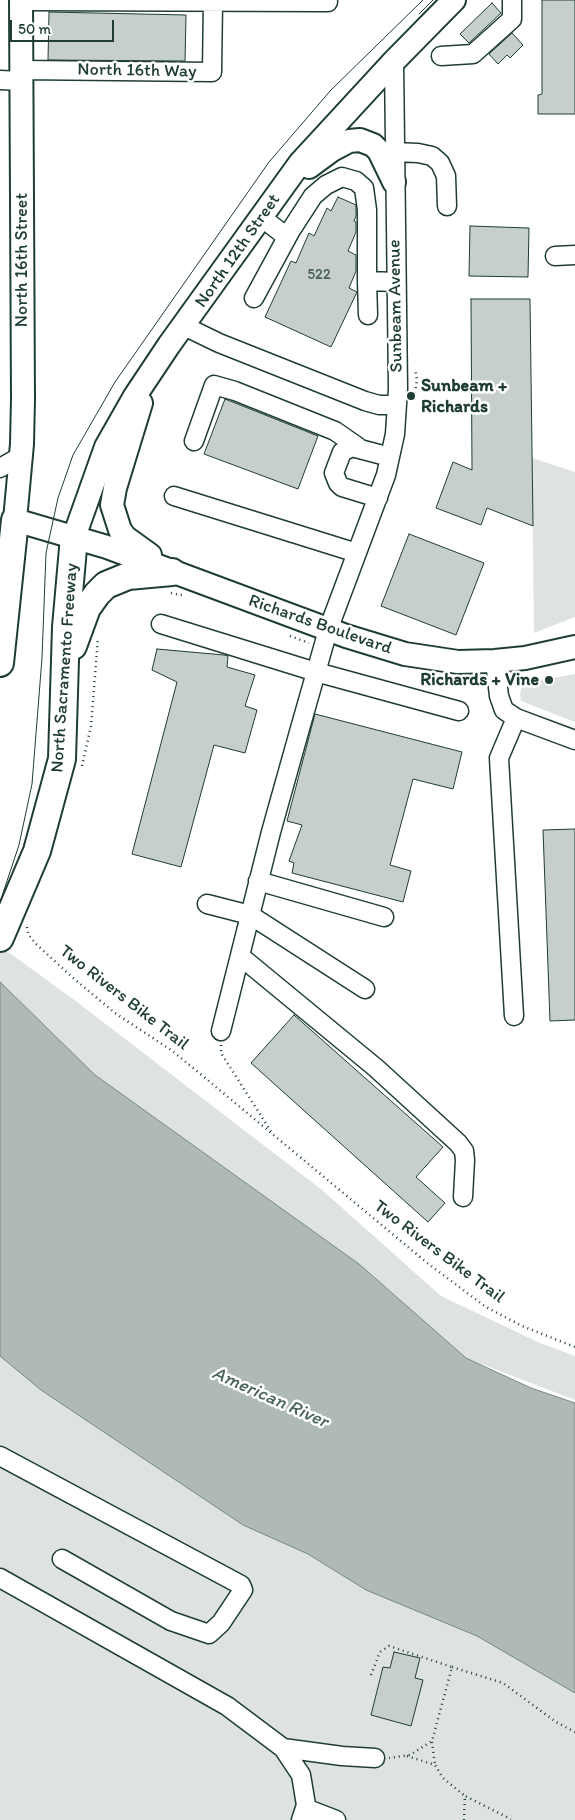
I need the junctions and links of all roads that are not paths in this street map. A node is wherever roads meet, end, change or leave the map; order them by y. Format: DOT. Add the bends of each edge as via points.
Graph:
graph roads {
  1 [pos="21,0"];
  2 [pos="454,0"];
  3 [pos="512,0"];
  4 [pos="173,1"];
  5 [pos="272,1"];
  6 [pos="213,2"];
  7 [pos="328,2"];
  8 [pos="441,56"];
  9 [pos="394,60"];
  10 [pos="14,77"];
  11 [pos="394,152"];
  12 [pos="394,182"];
  13 [pos="286,184"];
  14 [pos="448,206"];
  15 [pos="261,217"];
  16 [pos="287,237"];
  17 [pos="575,255"];
  18 [pos="555,256"];
  19 [pos="367,281"];
  20 [pos="396,282"];
  21 [pos="254,298"];
  22 [pos="368,314"];
  23 [pos="184,326"];
  24 [pos="149,376"];
  25 [pos="397,405"];
  26 [pos="194,441"];
  27 [pos="358,447"];
  28 [pos="21,456"];
  29 [pos="390,457"];
  30 [pos="0,468"];
  31 [pos="174,496"];
  32 [pos="378,498"];
  33 [pos="7,517"];
  34 [pos="72,549"];
  35 [pos="357,553"];
  36 [pos="170,582"];
  37 [pos="161,624"];
  38 [pos="326,640"];
  39 [pos="575,647"];
  40 [pos="495,661"];
  41 [pos="0,663"];
  42 [pos="65,668"];
  43 [pos="316,672"];
  44 [pos="459,711"];
  45 [pos="516,718"];
  46 [pos="575,740"];
  47 [pos="258,881"];
  48 [pos="207,904"];
  49 [pos="250,916"];
  50 [pos="384,917"];
  51 [pos="0,938"];
  52 [pos="240,956"];
  53 [pos="365,989"];
  54 [pos="514,1016"];
  55 [pos="221,1031"];
  56 [pos="463,1197"];
  57 [pos="0,1456"];
  58 [pos="62,1559"];
  59 [pos="0,1578"];
  60 [pos="283,1748"];
  61 [pos="375,1758"];
  62 [pos="303,1814"];
  63 [pos="336,1820"];
  1 -- 4 [label="street"];
  1 -- 10 [label="main road, North 16th Street"];
  2 -- 9 [label="main road, North 12th Street"];
  3 -- 8 [label="street" via="512,19 473,54"];
  4 -- 6 [label="street"];
  5 -- 6 [label="street"];
  5 -- 7 [label="street"];
  6 -- 10 [label="street, North 16th Way" via="212,72"];
  9 -- 11 [label="street, Sunbeam Avenue"];
  9 -- 13 [label="main road, North 12th Street" via="322,138"];
  10 -- 28 [label="main road, North 16th Street" via="23,399"];
  11 -- 12 [label="street, Sunbeam Avenue"];
  11 -- 14 [label="street" via="418,152 432,156 440,163 446,176"];
  12 -- 13 [label="main road" via="378,150 367,142 354,140 332,150"];
  12 -- 20 [label="street, Sunbeam Avenue"];
  13 -- 15 [label="main road, North 12th Street"];
  15 -- 16 [label="street"];
  15 -- 23 [label="main road, North 12th Street"];
  16 -- 19 [label="street" via="313,196 326,184 342,177 356,181 364,188 367,210"];
  16 -- 21 [label="street"];
  17 -- 18 [label="street"];
  19 -- 20 [label="street"];
  19 -- 22 [label="street"];
  20 -- 25 [label="street, Sunbeam Avenue"];
  23 -- 24 [label="main road, North 12th Street"];
  23 -- 25 [label="street" via="365,401"];
  24 -- 34 [label="main road, North 12th Street" via="106,447"];
  24 -- 36 [label="main road" via="113,493 113,512 125,537"];
  25 -- 29 [label="street, Sunbeam Avenue"];
  26 -- 27 [label="street" via="214,385 335,431"];
  27 -- 29 [label="street"];
  27 -- 32 [label="street" via="342,452 335,478 342,487"];
  28 -- 30 [label="street"];
  28 -- 33 [label="main road, North 16th Street"];
  29 -- 32 [label="street, Sunbeam Avenue"];
  31 -- 35 [label="street"];
  32 -- 35 [label="street, Sunbeam Avenue"];
  33 -- 34 [label="main road, Richards Boulevard"];
  33 -- 41 [label="highway"];
  34 -- 36 [label="main road, Richards Boulevard"];
  34 -- 42 [label="highway, North Sacramento Freeway"];
  35 -- 38 [label="street, Sunbeam Avenue"];
  36 -- 38 [label="main road, Richards Boulevard"];
  36 -- 42 [label="highway" via="122,578 106,586 87,608"];
  37 -- 43 [label="street"];
  38 -- 40 [label="main road, Richards Boulevard" via="458,662"];
  38 -- 43 [label="street, Sunbeam Avenue"];
  39 -- 40 [label="main road, Richards Boulevard"];
  40 -- 45 [label="street" via="504,710"];
  42 -- 51 [label="highway, North Sacramento Freeway" via="62,759 57,784 37,851"];
  43 -- 44 [label="street"];
  43 -- 47 [label="street, Sunbeam Avenue"];
  45 -- 46 [label="street"];
  45 -- 54 [label="street" via="499,758"];
  47 -- 49 [label="street, Sunbeam Avenue"];
  47 -- 50 [label="street"];
  48 -- 49 [label="street"];
  49 -- 52 [label="street, Sunbeam Avenue"];
  49 -- 53 [label="street"];
  52 -- 55 [label="street, Sunbeam Avenue"];
  52 -- 56 [label="street" via="376,1068 458,1142 465,1160"];
  57 -- 58 [label="street" via="241,1585 243,1590 221,1623 209,1634 171,1621"];
  59 -- 60 [label="street" via="227,1706"];
  60 -- 61 [label="street"];
  60 -- 62 [label="street" via="301,1775"];
  62 -- 63 [label="street"];
}
